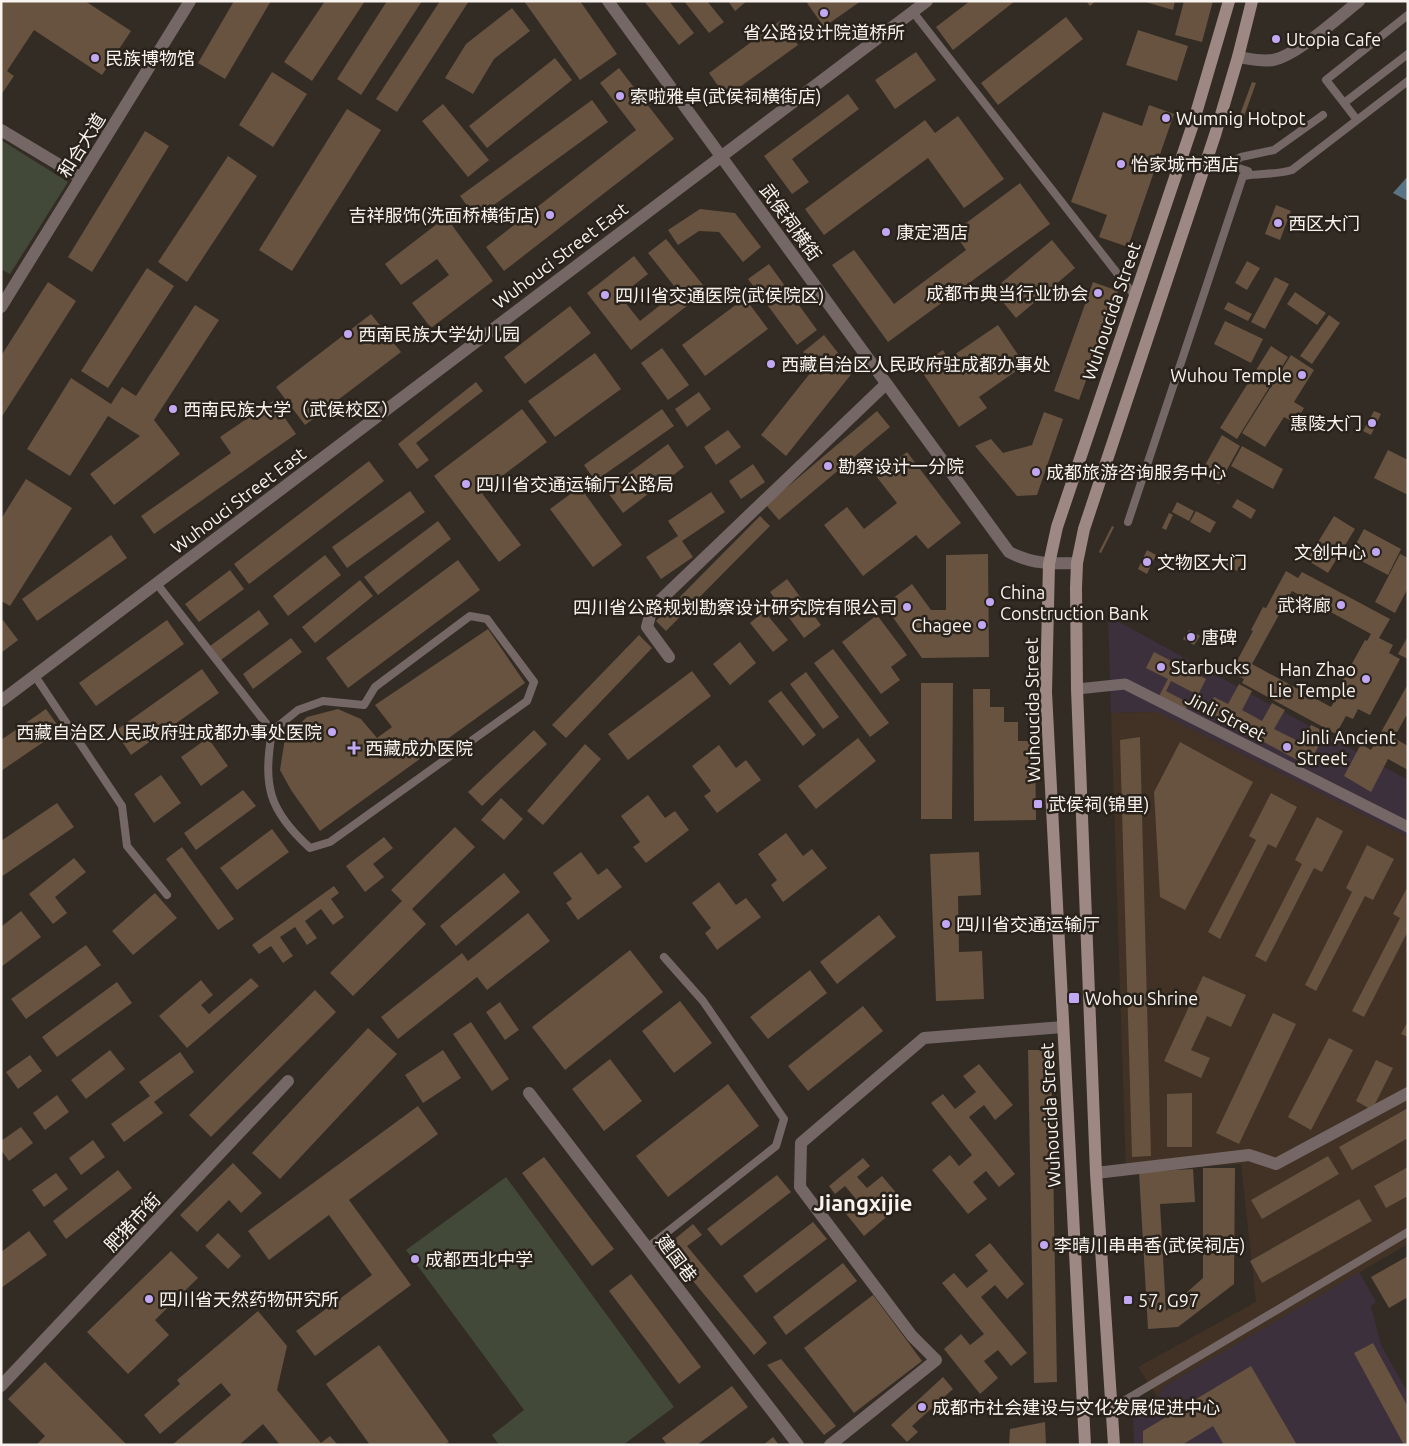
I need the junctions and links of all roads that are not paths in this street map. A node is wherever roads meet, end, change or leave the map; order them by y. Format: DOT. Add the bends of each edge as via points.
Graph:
graph roads {
  1 [pos="190,1"];
  2 [pos="608,1"];
  3 [pos="926,1"];
  4 [pos="1229,1"];
  5 [pos="1252,1"];
  6 [pos="1359,1"];
  7 [pos="913,12"];
  8 [pos="1408,15"];
  9 [pos="1408,54"];
  10 [pos="1238,57"];
  11 [pos="1408,81"];
  12 [pos="1344,102"];
  13 [pos="1323,115"];
  14 [pos="1357,120"];
  15 [pos="1,130"];
  16 [pos="722,155"];
  17 [pos="1207,158"];
  18 [pos="1228,165"];
  19 [pos="1243,176"];
  20 [pos="81,178"];
  21 [pos="1135,296"];
  22 [pos="1,307"];
  23 [pos="886,384"];
  24 [pos="1128,522"];
  25 [pos="1077,563"];
  26 [pos="1049,564"];
  27 [pos="156,584"];
  28 [pos="669,657"];
  29 [pos="35,676"];
  30 [pos="1078,689"];
  31 [pos="1,702"];
  32 [pos="272,731"];
  33 [pos="1408,827"];
  34 [pos="167,895"];
  35 [pos="664,957"];
  36 [pos="1063,1027"];
  37 [pos="288,1081"];
  38 [pos="529,1093"];
  39 [pos="1408,1093"];
  40 [pos="1096,1174"];
  41 [pos="1408,1232"];
  42 [pos="647,1248"];
  43 [pos="1,1386"];
  44 [pos="1112,1408"];
  45 [pos="798,1445"];
  46 [pos="830,1445"];
  47 [pos="1085,1445"];
  48 [pos="1114,1445"];
  1 -- 20 [label="street, 和合大道"];
  2 -- 16 [label="street, 武侯祠横街"];
  3 -- 7 [label="street, Wuhouci Street East"];
  4 -- 21 [label="main road, Wuhoucida Street" via="1192,127"];
  5 -- 10 [label="main road"];
  6 -- 10 [label="street" via="1290,54 1261,61"];
  7 -- 16 [label="street, Wuhouci Street East"];
  7 -- 21 [label="lane"];
  8 -- 12 [label="lane" via="1326,80"];
  9 -- 12 [label="lane"];
  10 -- 17 [label="main road"];
  11 -- 14 [label="lane"];
  12 -- 14 [label="lane"];
  13 -- 18 [label="lane" via="1274,150 1241,157"];
  14 -- 19 [label="lane" via="1292,170 1273,175"];
  15 -- 20 [label="street"];
  16 -- 23 [label="street, 武侯祠横街"];
  16 -- 27 [label="street, Wuhouci Street East"];
  17 -- 18 [label="lane"];
  17 -- 25 [label="main road" via="1084,529"];
  18 -- 19 [label="lane" via="1248,171"];
  19 -- 24 [label="lane"];
  20 -- 22 [label="street, 和合大道"];
  21 -- 26 [label="main road, Wuhoucida Street" via="1057,527"];
  23 -- 26 [label="street, 武侯祠横街" via="1009,552 1025,560"];
  23 -- 28 [label="street" via="652,608 647,627"];
  25 -- 26 [label="street, 武侯祠横街"];
  25 -- 30 [label="main road"];
  26 -- 36 [label="main road, Wuhoucida Street" via="1046,692"];
  27 -- 29 [label="street, Wuhouci Street East"];
  27 -- 32 [label="lane"];
  29 -- 31 [label="street, Wuhouci Street East"];
  29 -- 34 [label="lane" via="122,806 127,846"];
  30 -- 33 [label="street, Jinli Street" via="1125,684"];
  30 -- 40 [label="main road"];
  32 -- 32 [label="lane" via="267,764 272,800 290,829 310,848 330,842 527,701 534,682 487,619 470,616 375,687 364,705 322,701 298,710"];
  35 -- 42 [label="lane" via="703,1001 784,1119 776,1146"];
  36 -- 46 [label="street" via="924,1038 802,1143 800,1187 912,1336 936,1360"];
  36 -- 47 [label="main road, Wuhoucida Street"];
  37 -- 43 [label="street, 肥猪市街"];
  38 -- 42 [label="street, 建国巷"];
  39 -- 40 [label="street" via="1276,1164 1249,1155"];
  40 -- 44 [label="main road"];
  41 -- 44 [label="lane"];
  42 -- 45 [label="street, 建国巷"];
  44 -- 48 [label="main road"];
}
